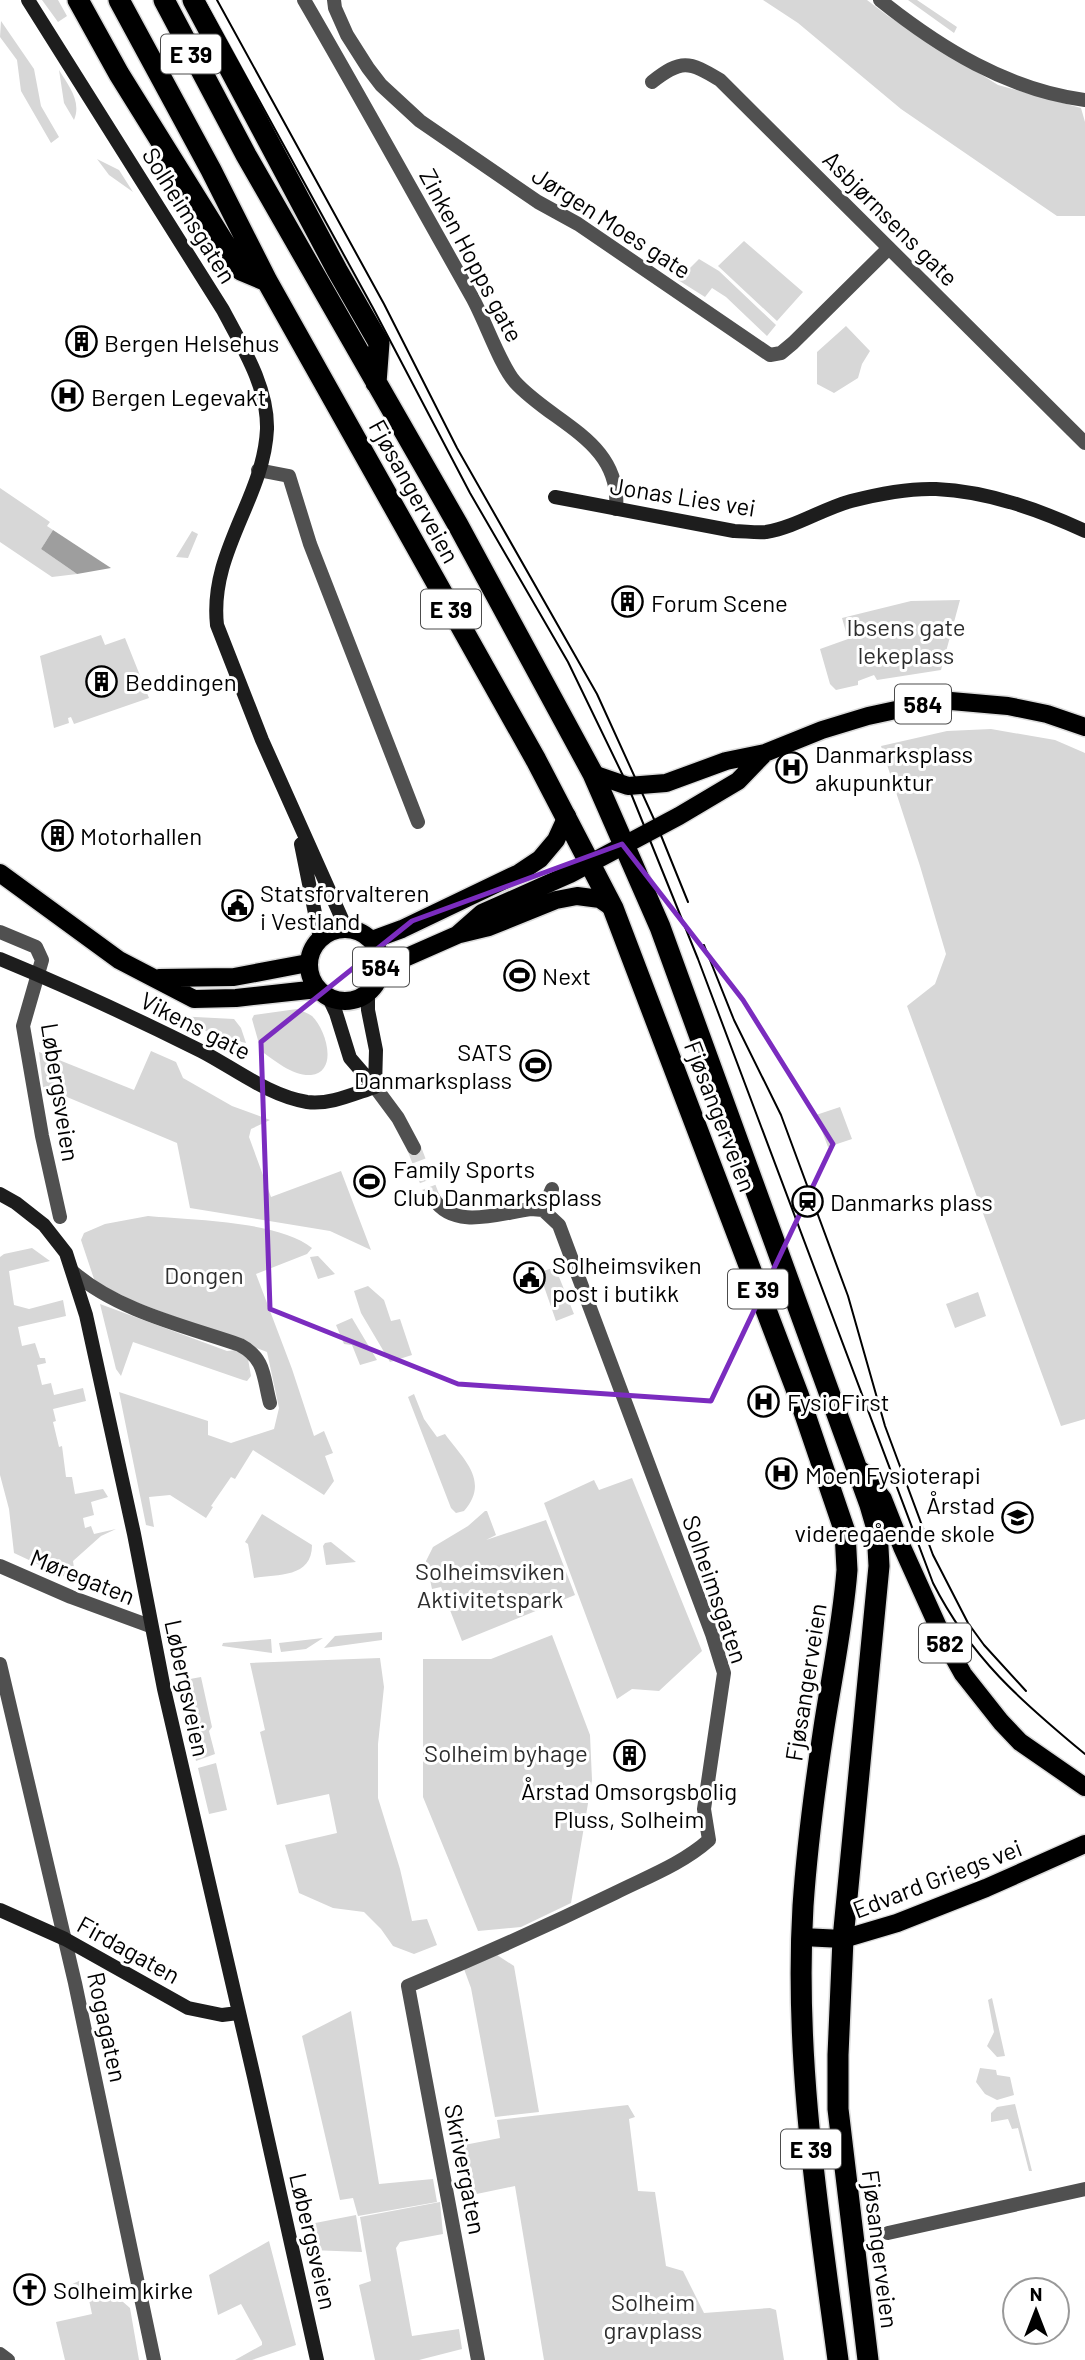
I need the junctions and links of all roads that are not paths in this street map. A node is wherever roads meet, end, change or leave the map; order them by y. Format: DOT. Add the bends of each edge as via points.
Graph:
graph roads {
  1 [pos="28,0"];
  2 [pos="78,0"];
  3 [pos="119,0"];
  4 [pos="164,0"];
  5 [pos="193,0"];
  6 [pos="304,0"];
  7 [pos="334,0"];
  8 [pos="880,0"];
  9 [pos="652,82"];
  10 [pos="1085,100"];
  11 [pos="889,248"];
  12 [pos="267,281"];
  13 [pos="376,383"];
  14 [pos="1085,443"];
  15 [pos="258,470"];
  16 [pos="555,497"];
  17 [pos="616,509"];
  18 [pos="1085,531"];
  19 [pos="1085,727"];
  20 [pos="765,753"];
  21 [pos="593,774"];
  22 [pos="567,816"];
  23 [pos="296,818"];
  24 [pos="418,822"];
  25 [pos="626,845"];
  26 [pos="591,863"];
  27 [pos="0,873"];
  28 [pos="613,908"];
  29 [pos="346,928"];
  30 [pos="0,932"];
  31 [pos="457,935"];
  32 [pos="320,938"];
  33 [pos="372,940"];
  34 [pos="0,959"];
  35 [pos="309,963"];
  36 [pos="382,968"];
  37 [pos="37,974"];
  38 [pos="152,978"];
  39 [pos="323,994"];
  40 [pos="368,994"];
  41 [pos="375,1087"];
  42 [pos="414,1148"];
  43 [pos="552,1189"];
  44 [pos="0,1194"];
  45 [pos="433,1198"];
  46 [pos="542,1210"];
  47 [pos="60,1217"];
  48 [pos="73,1272"];
  49 [pos="270,1403"];
  50 [pos="855,1461"];
  51 [pos="0,1566"];
  52 [pos="150,1626"];
  53 [pos="0,1664"];
  54 [pos="1085,1787"];
  55 [pos="1085,1844"];
  56 [pos="0,1910"];
  57 [pos="802,1937"];
  58 [pos="65,1939"];
  59 [pos="843,1939"];
  60 [pos="408,1986"];
  61 [pos="238,2013"];
  62 [pos="1085,2189"];
  63 [pos="888,2234"];
  64 [pos="0,2354"];
  65 [pos="8,2360"];
  66 [pos="154,2360"];
  67 [pos="317,2360"];
  68 [pos="478,2360"];
  69 [pos="838,2360"];
  70 [pos="868,2360"];
  1 -- 15 [label="street, Solheimsgaten / 584" via="245,351 265,409 267,429"];
  2 -- 12 [label="highway, E 39" via="241,270"];
  3 -- 12 [label="highway, Fjøsangerveien / E 39"];
  4 -- 13 [label="highway, Fjøsangerveien / E 39"];
  5 -- 13 [label="highway, E 39" via="379,343"];
  6 -- 17 [label="street, Zinken Hopps gate" via="376,122 514,381 588,441 608,464 617,491"];
  7 -- 11 [label="street, Jørgen Moes gate" via="347,35 368,68 420,121 770,355 793,343"];
  8 -- 10 [label="street" via="989,72 1045,92"];
  9 -- 11 [label="street, Asbjørnsens gate" via="670,67 681,65 703,69 720,80"];
  11 -- 14 [label="street, Asbjørnsens gate"];
  12 -- 22 [label="highway, Fjøsangerveien / E 39"];
  13 -- 21 [label="highway, Fjøsangerveien / E 39"];
  15 -- 23 [label="street, Solheimsgaten / 584" via="223,561 216,616 222,643"];
  15 -- 24 [label="street" via="289,476 306,534"];
  16 -- 17 [label="street, Jonas Lies vei"];
  17 -- 18 [label="street, Jonas Lies vei" via="734,531 764,532 849,502 935,489 976,494"];
  19 -- 20 [label="main road, 584" via="1008,706 951,701 868,716"];
  20 -- 21 [label="main road, 584" via="726,761 666,783 628,786"];
  20 -- 25 [label="main road, 584" via="738,781"];
  21 -- 25 [label="highway, Fjøsangerveien / E 39"];
  22 -- 26 [label="highway, Fjøsangerveien / E 39"];
  22 -- 33 [label="main road, 584" via="556,840 540,859 519,873"];
  23 -- 29 [label="street, Solheimsgaten / 584"];
  23 -- 32 [label="street, Solheimsgaten / 584"];
  25 -- 26 [label="main road, 584"];
  25 -- 50 [label="highway, Fjøsangerveien / E 39"];
  26 -- 28 [label="highway, Fjøsangerveien / E 39"];
  26 -- 31 [label="main road, 584" via="482,914"];
  27 -- 38 [label="main road, 584" via="119,960"];
  28 -- 31 [label="main road, 584" via="577,896"];
  28 -- 57 [label="highway, Fjøsangerveien / E 39" via="798,1394 845,1532 846,1588 810,1836"];
  29 -- 32 [label="main road, 584"];
  29 -- 33 [label="main road, 584"];
  30 -- 37 [label="street" via="36,947 42,960"];
  31 -- 36 [label="main road, 584"];
  32 -- 35 [label="main road, 584"];
  33 -- 36 [label="main road, 584"];
  34 -- 37 [label="street, Vikens gate"];
  35 -- 38 [label="main road" via="234,976"];
  35 -- 39 [label="main road, 584" via="310,977"];
  36 -- 40 [label="main road, 584"];
  37 -- 41 [label="street, Vikens gate" via="306,1102 329,1101"];
  37 -- 47 [label="street, Løbergsveien" via="23,1026"];
  38 -- 39 [label="main road, 584" via="194,999"];
  39 -- 40 [label="main road, 584" via="341,1002"];
  39 -- 41 [label="street" via="350,1058"];
  40 -- 41 [label="street" via="376,1050"];
  41 -- 42 [label="street"];
  43 -- 46 [label="street"];
  44 -- 48 [label="street, Løbergsveien" via="44,1225 66,1253"];
  45 -- 46 [label="street" via="446,1213 464,1219"];
  46 -- 60 [label="street, Solheimsgaten" via="559,1225 724,1673 704,1809 709,1840 680,1861 511,1943"];
  48 -- 49 [label="street" via="121,1303 254,1352"];
  48 -- 52 [label="street, Løbergsveien" via="134,1534"];
  50 -- 54 [label="main road, 582" via="883,1499 943,1640 964,1674 1020,1742"];
  50 -- 59 [label="highway, Fjøsangerveien / E 39" via="877,1529 879,1566"];
  51 -- 52 [label="street, Møregaten"];
  52 -- 61 [label="street, Løbergsveien"];
  53 -- 58 [label="street, Rogagaten"];
  55 -- 59 [label="main road, Edvard Griegs vei" via="897,1923"];
  56 -- 58 [label="street, Firdagaten"];
  57 -- 59 [label="main road, Edvard Griegs vei"];
  57 -- 69 [label="highway, Fjøsangerveien / E 39" via="801,2051"];
  58 -- 61 [label="street, Firdagaten" via="188,2008 222,2015"];
  58 -- 66 [label="street, Rogagaten"];
  59 -- 70 [label="highway, Fjøsangerveien / E 39" via="838,2109"];
  60 -- 68 [label="street, Skrivergaten"];
  61 -- 67 [label="street, Løbergsveien"];
  62 -- 63 [label="street"];
  64 -- 65 [label="street"];
}
